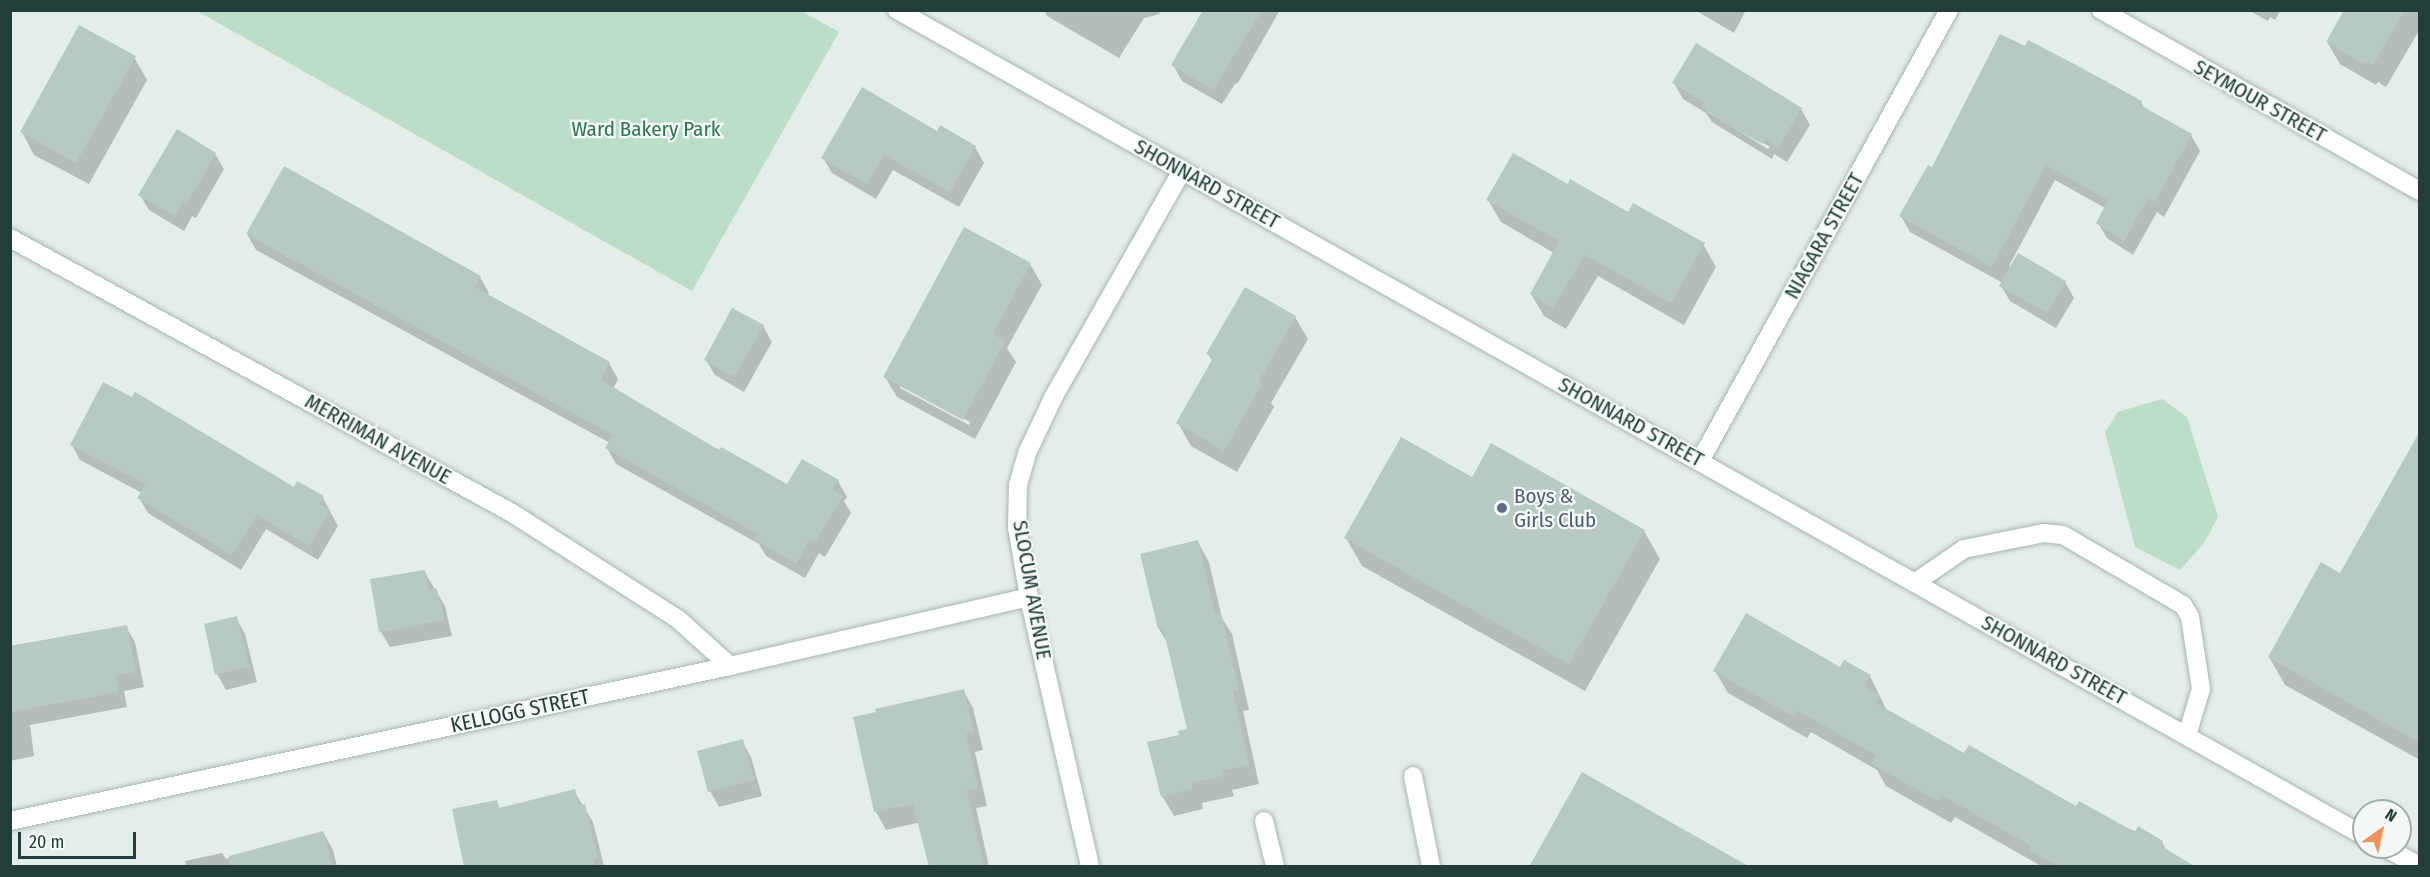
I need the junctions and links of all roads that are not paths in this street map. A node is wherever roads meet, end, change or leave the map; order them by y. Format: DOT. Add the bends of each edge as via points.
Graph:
graph roads {
  1 [pos="1948,10"];
  2 [pos="2101,10"];
  3 [pos="906,13"];
  4 [pos="1182,171"];
  5 [pos="2420,191"];
  6 [pos="10,237"];
  7 [pos="1700,460"];
  8 [pos="1916,582"];
  9 [pos="1029,597"];
  10 [pos="730,666"];
  11 [pos="2187,735"];
  12 [pos="1413,776"];
  13 [pos="10,821"];
  14 [pos="1264,821"];
  15 [pos="2352,829"];
  16 [pos="2405,859"];
  17 [pos="1090,867"];
  18 [pos="1275,867"];
  19 [pos="1431,867"];
  20 [pos="2419,867"];
  1 -- 7 [label="street, NIAGARA STREET"];
  2 -- 5 [label="street, SEYMOUR STREET"];
  3 -- 4 [label="street, SHONNARD STREET"];
  4 -- 7 [label="street, SHONNARD STREET"];
  4 -- 9 [label="street, SLOCUM AVENUE" via="1054,396 1028,451 1018,485 1017,527"];
  6 -- 10 [label="street, MERRIMAN AVENUE" via="512,513 680,620"];
  7 -- 8 [label="street, SHONNARD STREET"];
  8 -- 11 [label="street, SHONNARD STREET"];
  8 -- 11 [label="street" via="1964,549 2044,533 2063,535 2183,604 2190,617 2201,689"];
  9 -- 10 [label="street, KELLOGG STREET"];
  9 -- 17 [label="street, SLOCUM AVENUE"];
  10 -- 13 [label="street, KELLOGG STREET"];
  11 -- 15 [label="street, SHONNARD STREET"];
  12 -- 19 [label="street"];
  14 -- 18 [label="street"];
  16 -- 20 [label="street"];
}
